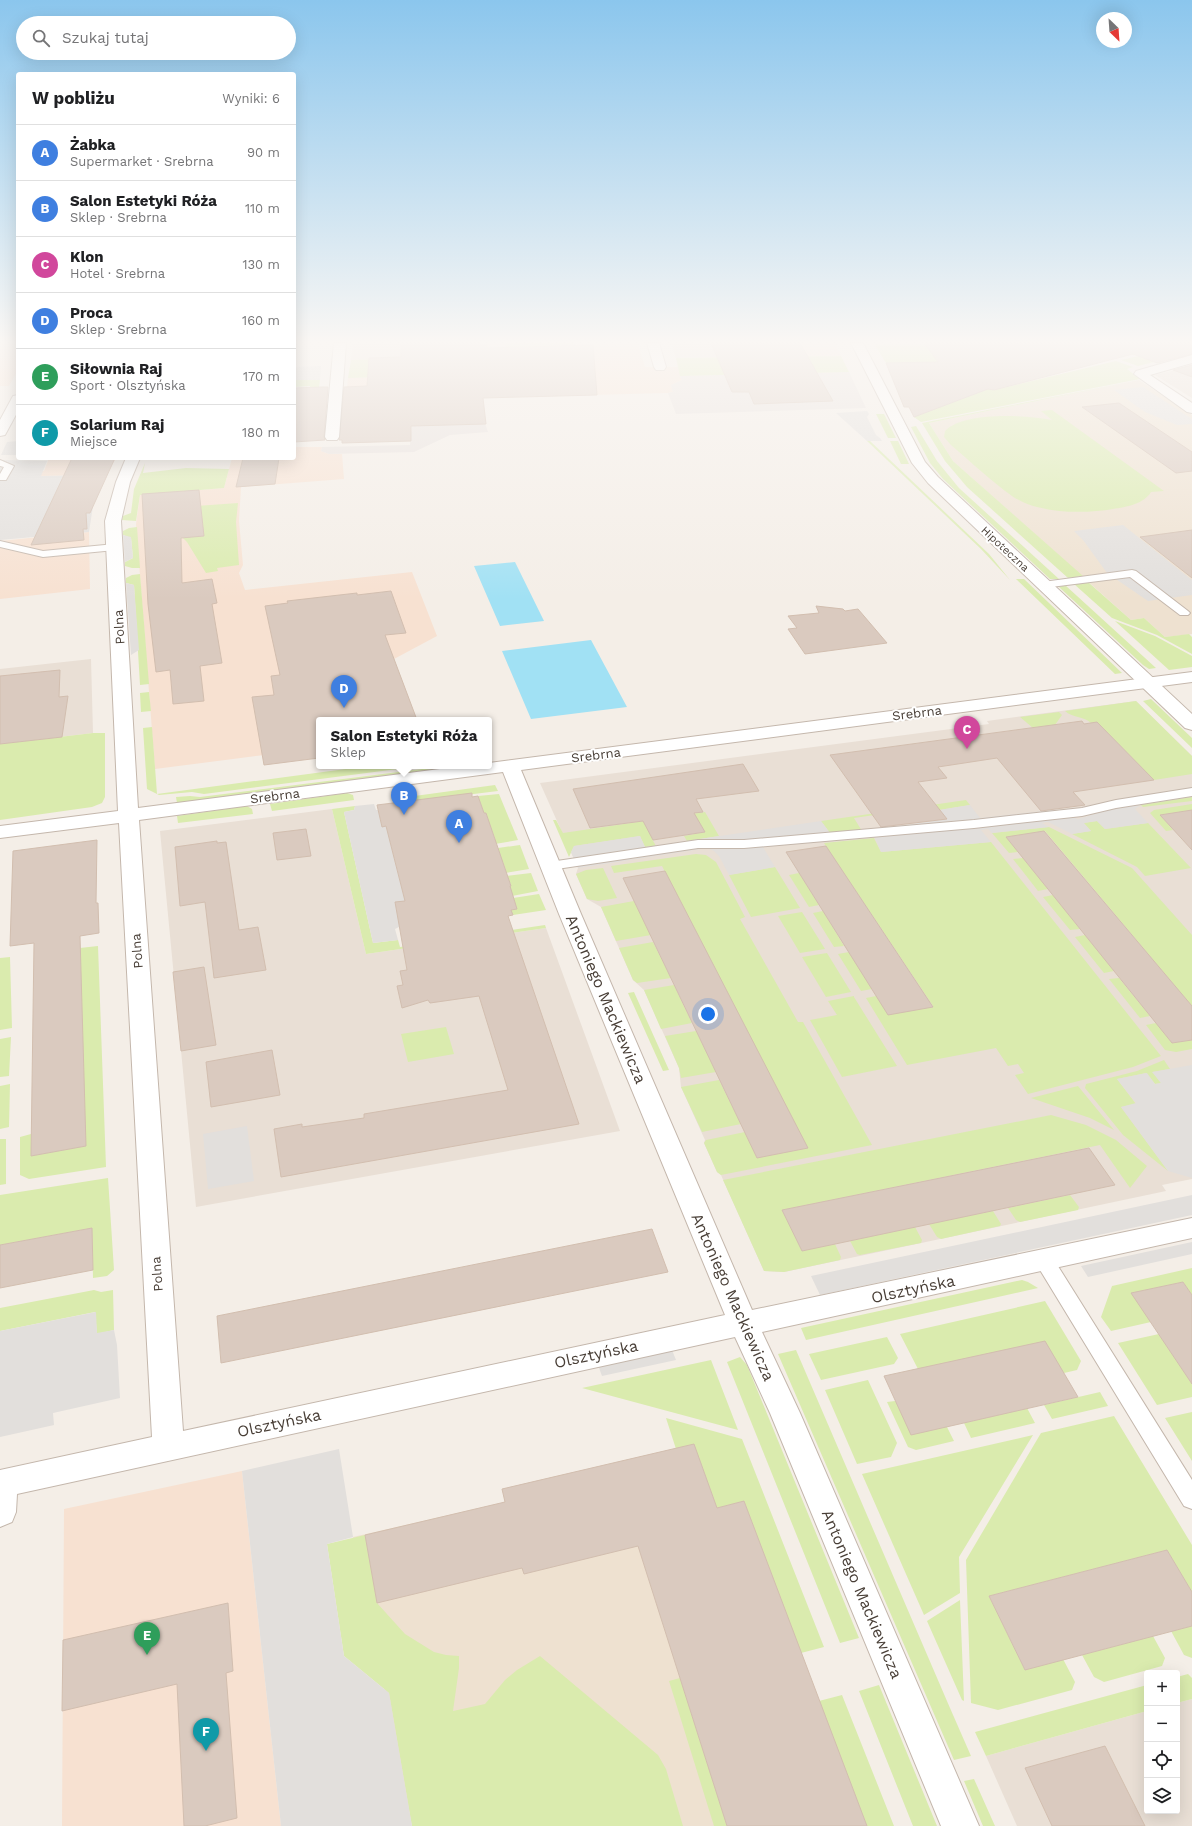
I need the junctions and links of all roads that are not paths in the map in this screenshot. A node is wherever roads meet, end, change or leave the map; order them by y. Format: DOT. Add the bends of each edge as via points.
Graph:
graph roads {
  1 [pos="333,428"];
  2 [pos="902,428"];
  3 [pos="332,437"];
  4 [pos="132,460"];
  5 [pos="0,463"];
  6 [pos="3,478"];
  7 [pos="0,544"];
  8 [pos="115,547"];
  9 [pos="1043,585"];
  10 [pos="1184,613"];
  11 [pos="1192,677"];
  12 [pos="1148,682"];
  13 [pos="1192,724"];
  14 [pos="510,766"];
  15 [pos="492,768"];
  16 [pos="487,769"];
  17 [pos="1192,792"];
  18 [pos="128,816"];
  19 [pos="0,832"];
  20 [pos="550,866"];
  21 [pos="1192,1228"];
  22 [pos="1044,1260"];
  23 [pos="745,1324"];
  24 [pos="168,1446"];
  25 [pos="0,1493"];
  26 [pos="1192,1499"];
  27 [pos="960,1826"];
  1 -- 3 [label="street"];
  2 -- 9 [label="street, Hipoteczna" via="924,469 941,488"];
  4 -- 8 [label="street, Polna" via="114,513"];
  5 -- 6 [label="lane" via="9,466"];
  7 -- 8 [label="lane" via="43,554"];
  8 -- 18 [label="street, Polna"];
  9 -- 10 [label="lane" via="1132,573"];
  9 -- 12 [label="street, Hipoteczna"];
  11 -- 12 [label="street, Srebrna"];
  12 -- 13 [label="street, Hipoteczna"];
  12 -- 14 [label="street, Srebrna"];
  14 -- 15 [label="street, Srebrna"];
  14 -- 20 [label="street, Antoniego Mackiewicza"];
  16 -- 18 [label="street, Srebrna"];
  17 -- 20 [label="lane" via="1067,814 744,844 698,844"];
  18 -- 19 [label="street, Srebrna"];
  18 -- 24 [label="street, Polna"];
  20 -- 23 [label="street, Antoniego Mackiewicza" via="726,1285"];
  21 -- 22 [label="street, Olsztyńska"];
  22 -- 23 [label="street, Olsztyńska"];
  22 -- 26 [label="lane"];
  23 -- 24 [label="street, Olsztyńska"];
  23 -- 27 [label="street, Antoniego Mackiewicza"];
  24 -- 25 [label="street, Olsztyńska"];
}
